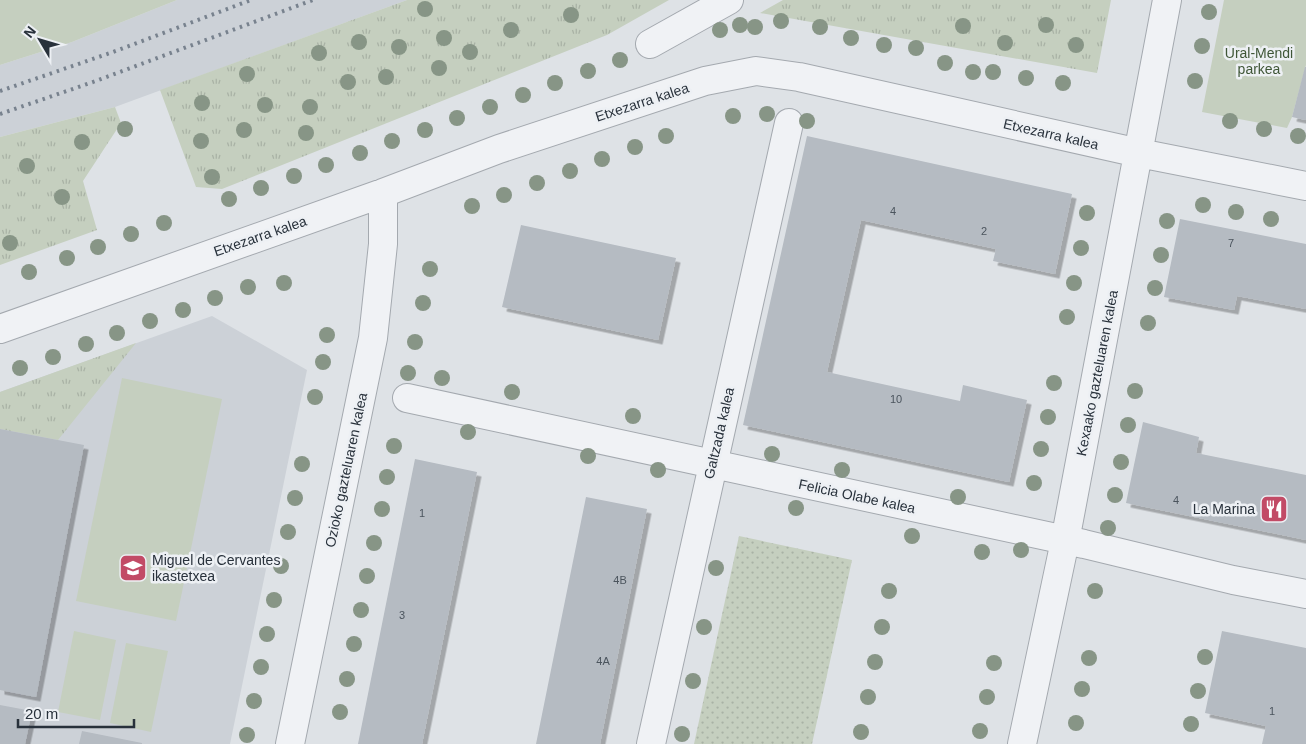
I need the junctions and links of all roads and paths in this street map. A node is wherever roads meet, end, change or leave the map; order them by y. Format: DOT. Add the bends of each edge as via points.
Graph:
graph roads {
  1 [pos="729,0"];
  2 [pos="1168,0"];
  3 [pos="650,44"];
  4 [pos="789,123"];
  5 [pos="1139,153"];
  6 [pos="1306,186"];
  7 [pos="383,193"];
  8 [pos="0,329"];
  9 [pos="407,398"];
  10 [pos="712,465"];
  11 [pos="1065,540"];
  12 [pos="1306,594"];
  13 [pos="290,744"];
  14 [pos="651,744"];
  15 [pos="1022,744"];
  1 -- 3 [label="street"];
  2 -- 5 [label="street, Kexaako gazteluaren kalea"];
  4 -- 10 [label="street, Galtzada kalea"];
  5 -- 6 [label="street, Etxezarra kalea"];
  5 -- 7 [label="street, Etxezarra kalea" via="756,70 705,81 499,150"];
  5 -- 11 [label="street, Kexaako gazteluaren kalea"];
  7 -- 8 [label="street, Etxezarra kalea"];
  7 -- 13 [label="street, Ozioko gazteluaren kalea" via="383,244 373,338"];
  9 -- 10 [label="street, Felicia Olabe kalea"];
  10 -- 11 [label="street, Felicia Olabe kalea"];
  10 -- 14 [label="street, Galtzada kalea"];
  11 -- 12 [label="street, Felicia Olabe kalea"];
  11 -- 15 [label="street, Kexaako gazteluaren kalea"];
}
